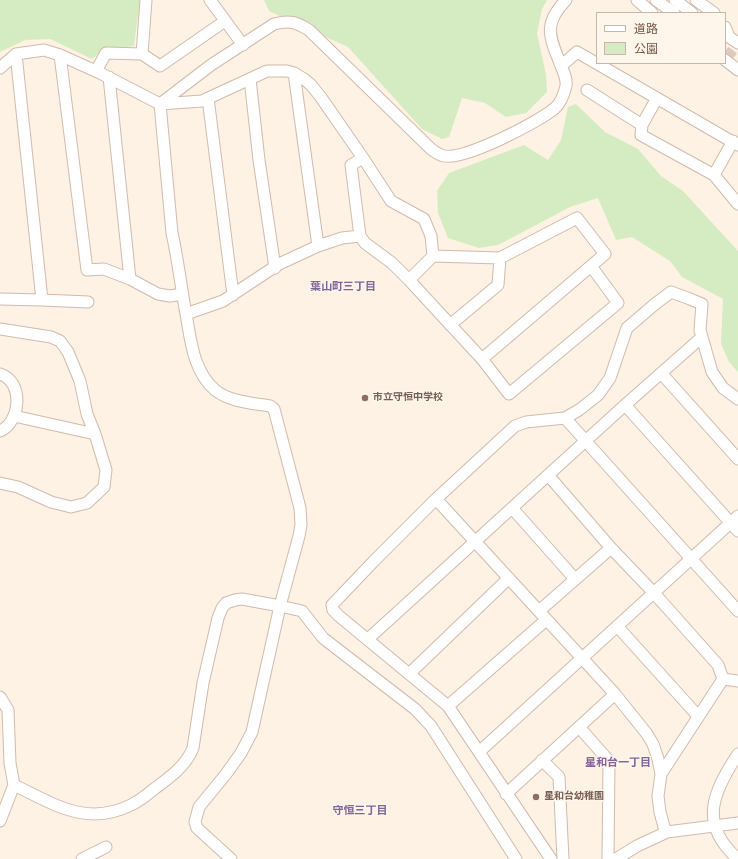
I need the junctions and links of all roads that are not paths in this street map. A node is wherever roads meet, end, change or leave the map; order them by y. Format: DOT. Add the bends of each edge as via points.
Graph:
graph roads {
  1 [pos="146,0"];
  2 [pos="210,0"];
  3 [pos="566,0"];
  4 [pos="637,0"];
  5 [pos="656,0"];
  6 [pos="674,0"];
  7 [pos="696,0"];
  8 [pos="651,12"];
  9 [pos="673,12"];
  10 [pos="691,12"];
  11 [pos="713,12"];
  12 [pos="225,21"];
  13 [pos="726,30"];
  14 [pos="738,43"];
  15 [pos="243,45"];
  16 [pos="16,54"];
  17 [pos="142,54"];
  18 [pos="60,55"];
  19 [pos="726,61"];
  20 [pos="596,63"];
  21 [pos="598,64"];
  22 [pos="561,66"];
  23 [pos="0,68"];
  24 [pos="738,70"];
  25 [pos="96,71"];
  26 [pos="294,73"];
  27 [pos="109,77"];
  28 [pos="250,80"];
  29 [pos="587,90"];
  30 [pos="208,98"];
  31 [pos="657,98"];
  32 [pos="160,104"];
  33 [pos="642,125"];
  34 [pos="735,143"];
  35 [pos="363,158"];
  36 [pos="714,175"];
  37 [pos="738,204"];
  38 [pos="360,236"];
  39 [pos="318,246"];
  40 [pos="433,256"];
  41 [pos="500,258"];
  42 [pos="591,266"];
  43 [pos="275,268"];
  44 [pos="130,279"];
  45 [pos="409,280"];
  46 [pos="182,294"];
  47 [pos="233,295"];
  48 [pos="0,300"];
  49 [pos="42,300"];
  50 [pos="88,302"];
  51 [pos="186,314"];
  52 [pos="450,325"];
  53 [pos="0,329"];
  54 [pos="702,337"];
  55 [pos="482,359"];
  56 [pos="661,373"];
  57 [pos="0,374"];
  58 [pos="738,399"];
  59 [pos="625,405"];
  60 [pos="14,416"];
  61 [pos="565,418"];
  62 [pos="0,431"];
  63 [pos="95,434"];
  64 [pos="585,442"];
  65 [pos="738,459"];
  66 [pos="548,475"];
  67 [pos="0,483"];
  68 [pos="436,499"];
  69 [pos="512,508"];
  70 [pos="736,523"];
  71 [pos="475,541"];
  72 [pos="611,548"];
  73 [pos="692,558"];
  74 [pos="509,578"];
  75 [pos="575,579"];
  76 [pos="654,593"];
  77 [pos="280,606"];
  78 [pos="539,611"];
  79 [pos="738,611"];
  80 [pos="546,620"];
  81 [pos="617,626"];
  82 [pos="368,639"];
  83 [pos="582,658"];
  84 [pos="410,673"];
  85 [pos="722,679"];
  86 [pos="738,681"];
  87 [pos="615,694"];
  88 [pos="0,697"];
  89 [pos="448,706"];
  90 [pos="698,716"];
  91 [pos="579,727"];
  92 [pos="479,752"];
  93 [pos="738,754"];
  94 [pos="542,760"];
  95 [pos="662,774"];
  96 [pos="14,785"];
  97 [pos="506,794"];
  98 [pos="0,821"];
  99 [pos="738,823"];
  100 [pos="714,825"];
  101 [pos="667,832"];
  102 [pos="106,847"];
  103 [pos="82,859"];
  104 [pos="231,859"];
  105 [pos="516,859"];
  106 [pos="551,859"];
  107 [pos="563,859"];
  108 [pos="608,859"];
  109 [pos="616,859"];
  110 [pos="738,859"];
  1 -- 17 [label="street"];
  2 -- 12 [label="street"];
  3 -- 22 [label="street" via="557,10 551,23 552,45"];
  4 -- 8 [label="street"];
  5 -- 9 [label="street"];
  6 -- 10 [label="street"];
  7 -- 11 [label="street"];
  12 -- 15 [label="street"];
  12 -- 17 [label="street" via="160,66"];
  13 -- 14 [label="street" via="729,37"];
  15 -- 22 [label="street" via="274,24 286,21 298,23 309,30 431,149 445,156 467,153 519,129 556,107 566,86 566,77"];
  15 -- 32 [label="street" via="211,65"];
  16 -- 18 [label="street" via="44,50"];
  16 -- 23 [label="street"];
  16 -- 49 [label="street"];
  17 -- 25 [label="street" via="106,53"];
  18 -- 25 [label="street"];
  18 -- 44 [label="street" via="86,270 104,269"];
  19 -- 24 [label="street"];
  20 -- 22 [label="street" via="577,52"];
  21 -- 31 [label="street"];
  25 -- 27 [label="street"];
  26 -- 28 [label="street" via="267,71"];
  26 -- 35 [label="street" via="312,85"];
  26 -- 39 [label="street"];
  27 -- 32 [label="street"];
  27 -- 44 [label="street"];
  28 -- 30 [label="street"];
  28 -- 43 [label="street"];
  29 -- 33 [label="street"];
  30 -- 32 [label="street" via="202,101"];
  30 -- 47 [label="street"];
  31 -- 33 [label="street"];
  31 -- 34 [label="street"];
  32 -- 46 [label="street" via="172,233"];
  33 -- 36 [label="street" via="641,135"];
  34 -- 36 [label="street"];
  35 -- 38 [label="street" via="351,165"];
  35 -- 40 [label="street" via="391,201 424,219 431,236"];
  36 -- 37 [label="street"];
  38 -- 39 [label="street" via="342,238"];
  38 -- 45 [label="street"];
  39 -- 43 [label="street"];
  40 -- 41 [label="street"];
  40 -- 45 [label="street"];
  41 -- 42 [label="street" via="578,218 606,254"];
  41 -- 52 [label="street" via="498,285"];
  42 -- 55 [label="street"];
  42 -- 55 [label="street" via="618,303 509,394"];
  43 -- 47 [label="street"];
  44 -- 46 [label="street" via="158,294"];
  45 -- 52 [label="street"];
  46 -- 51 [label="street"];
  47 -- 51 [label="street" via="217,304"];
  48 -- 49 [label="street"];
  49 -- 50 [label="street"];
  51 -- 77 [label="street" via="196,361 205,380 216,390 233,399 270,406 275,412 300,508 301,525"];
  52 -- 55 [label="street"];
  53 -- 63 [label="street" via="51,337 60,341 68,352 80,381 87,414"];
  54 -- 56 [label="street"];
  54 -- 58 [label="street" via="712,372 723,388"];
  54 -- 61 [label="street" via="702,304 671,292 628,328 610,378 598,395"];
  56 -- 59 [label="street"];
  56 -- 65 [label="street"];
  57 -- 60 [label="street" via="6,376 15,386 18,401"];
  59 -- 64 [label="street"];
  59 -- 70 [label="street"];
  60 -- 62 [label="street" via="5,429"];
  60 -- 63 [label="street"];
  61 -- 64 [label="street"];
  61 -- 68 [label="street" via="526,422 515,426"];
  63 -- 67 [label="street" via="106,470 104,487 87,503 71,507"];
  64 -- 66 [label="street"];
  64 -- 73 [label="street"];
  66 -- 69 [label="street"];
  66 -- 72 [label="street"];
  68 -- 71 [label="street"];
  68 -- 82 [label="street" via="332,605 333,610"];
  69 -- 71 [label="street"];
  69 -- 75 [label="street"];
  70 -- 73 [label="street"];
  71 -- 74 [label="street"];
  71 -- 82 [label="street"];
  72 -- 75 [label="street"];
  72 -- 76 [label="street"];
  73 -- 76 [label="street"];
  73 -- 79 [label="street"];
  74 -- 78 [label="street"];
  74 -- 84 [label="street"];
  75 -- 78 [label="street"];
  76 -- 81 [label="street"];
  76 -- 85 [label="street" via="718,665"];
  77 -- 96 [label="street" via="242,599 226,603 222,608 203,683 190,755 181,767 132,805 100,814 79,813 66,810"];
  77 -- 104 [label="street" via="252,732 241,753 199,807 195,816 197,828"];
  77 -- 105 [label="street" via="302,611 323,638 415,709 431,726"];
  78 -- 80 [label="street"];
  80 -- 83 [label="street"];
  80 -- 89 [label="street"];
  81 -- 83 [label="street"];
  81 -- 90 [label="street"];
  82 -- 84 [label="street"];
  83 -- 87 [label="street"];
  83 -- 92 [label="street"];
  84 -- 89 [label="street"];
  85 -- 86 [label="street"];
  85 -- 90 [label="street"];
  87 -- 91 [label="street"];
  87 -- 95 [label="street" via="653,744"];
  88 -- 96 [label="street" via="8,710 10,763"];
  89 -- 92 [label="street"];
  90 -- 95 [label="street"];
  91 -- 94 [label="street"];
  91 -- 108 [label="street" via="609,761"];
  92 -- 97 [label="street"];
  93 -- 100 [label="street" via="716,792"];
  94 -- 97 [label="street"];
  94 -- 107 [label="street" via="559,777"];
  95 -- 101 [label="street" via="658,802"];
  96 -- 98 [label="street"];
  97 -- 106 [label="street"];
  99 -- 100 [label="street"];
  100 -- 101 [label="street"];
  100 -- 110 [label="street" via="719,838"];
  101 -- 109 [label="street"];
  102 -- 103 [label="street"];
}
